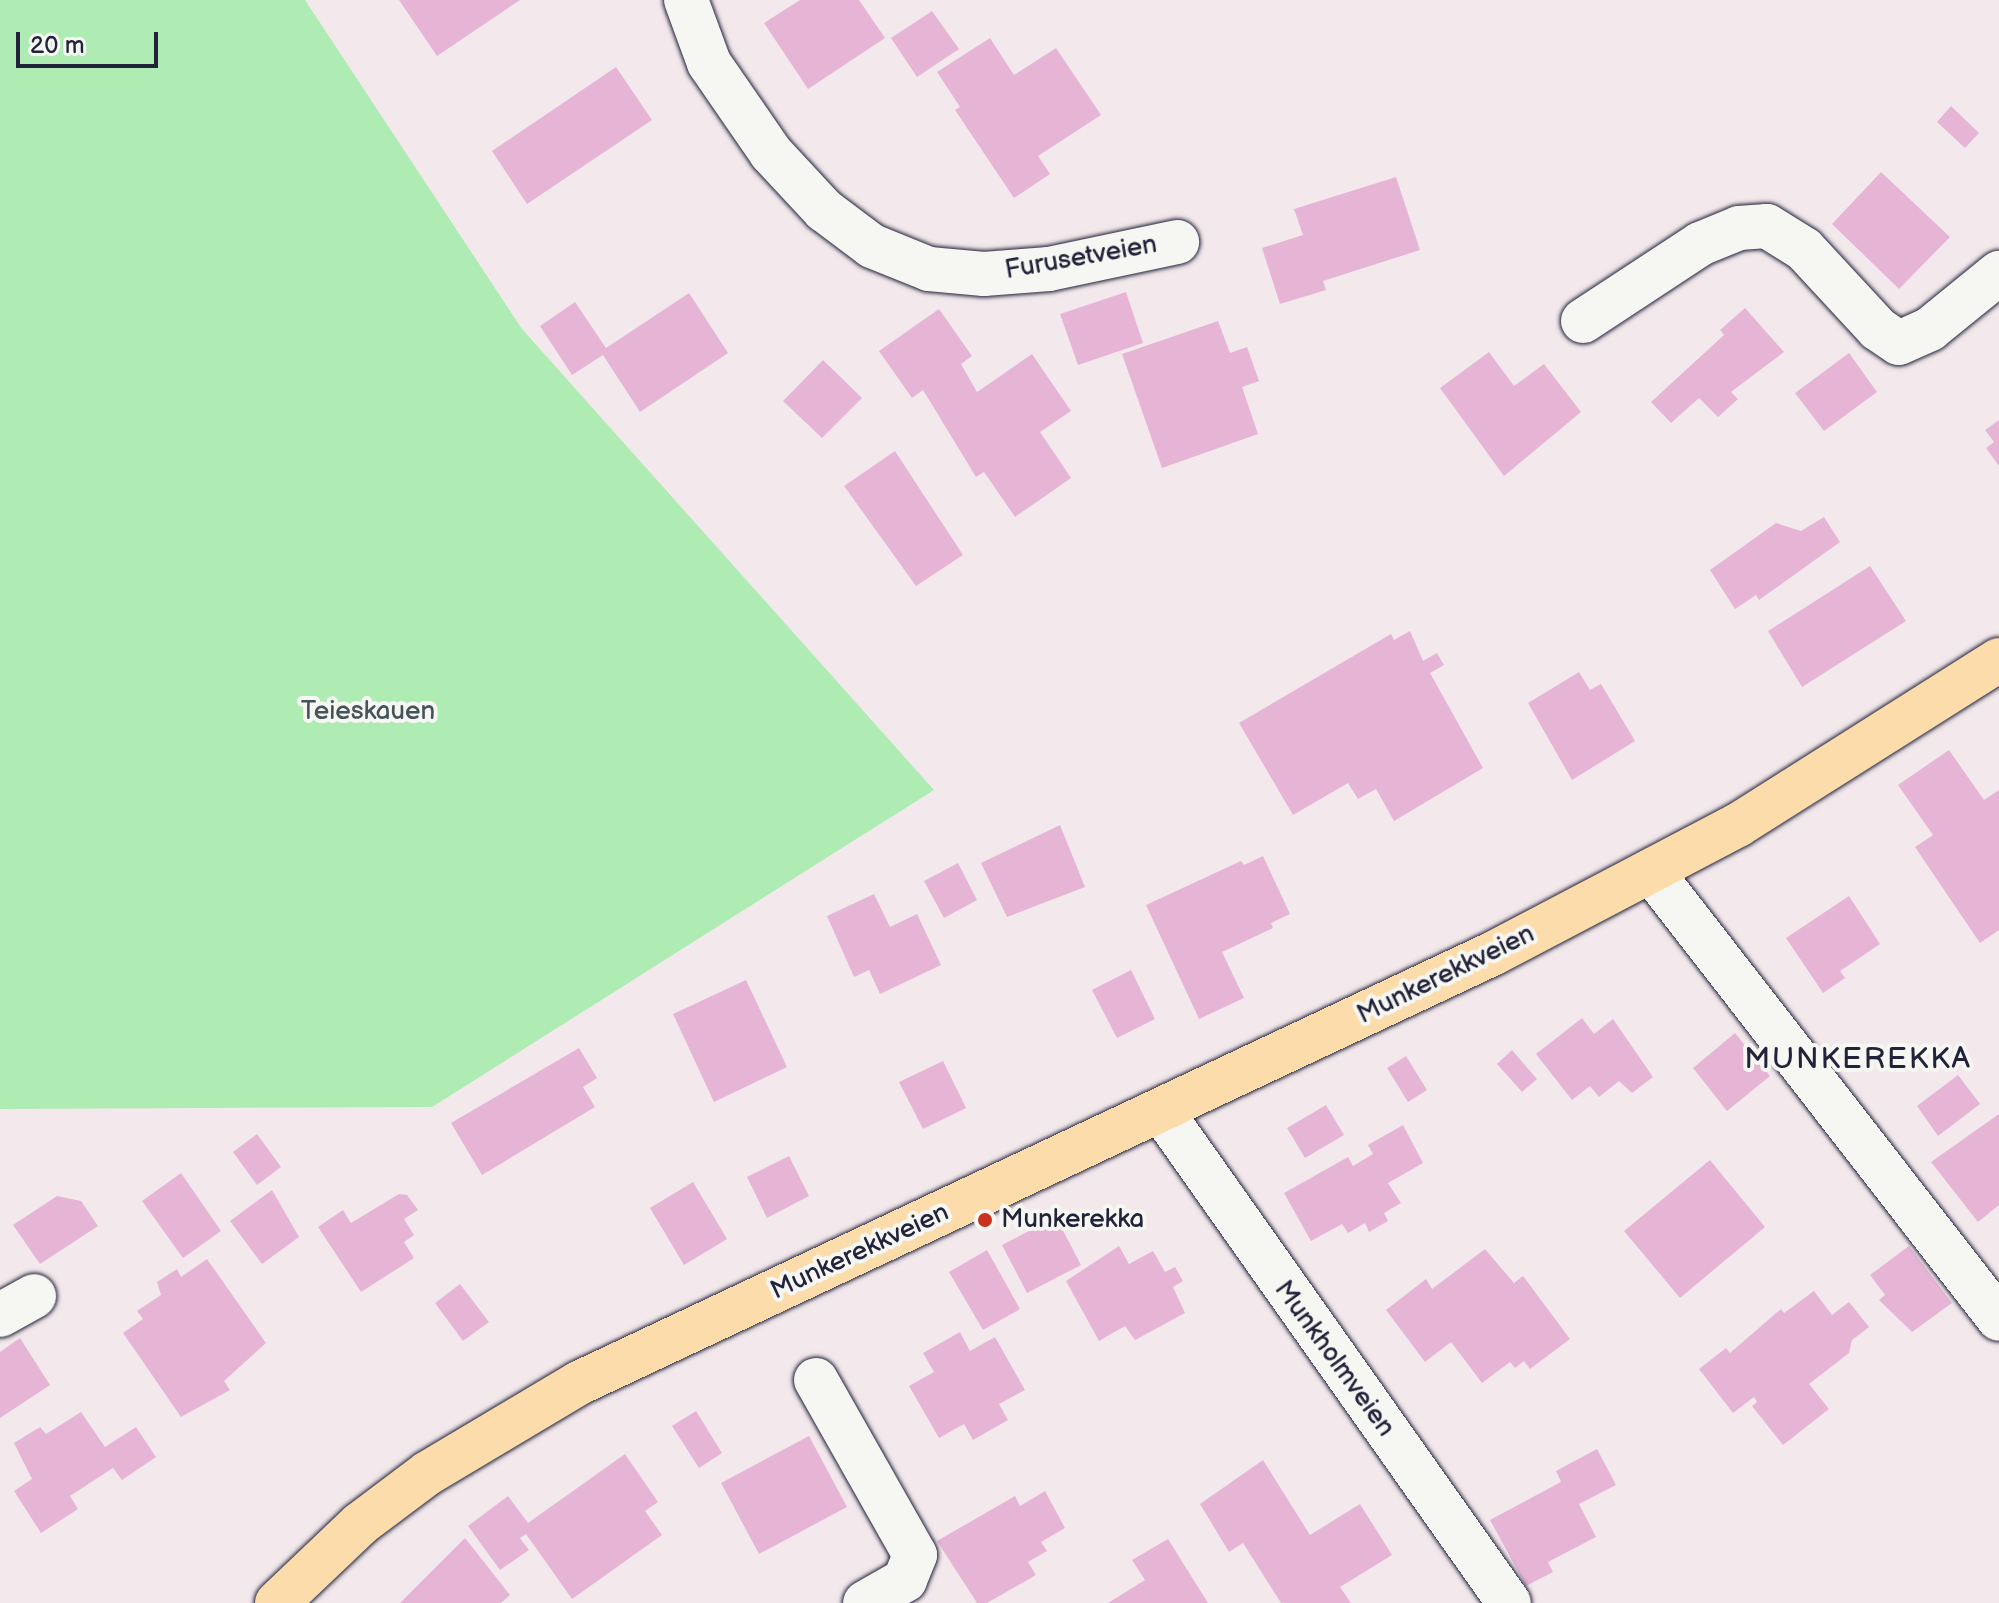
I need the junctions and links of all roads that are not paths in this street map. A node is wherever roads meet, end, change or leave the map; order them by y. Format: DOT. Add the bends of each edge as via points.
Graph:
graph roads {
  1 [pos="686,0"];
  2 [pos="1177,242"];
  3 [pos="1999,273"];
  4 [pos="1583,321"];
  5 [pos="1999,660"];
  6 [pos="1651,871"];
  7 [pos="1162,1112"];
  8 [pos="1999,1319"];
  9 [pos="816,1380"];
  10 [pos="277,1603"];
  11 [pos="865,1603"];
  12 [pos="1509,1603"];
  1 -- 2 [label="street, Furusetveien" via="709,63 771,153 824,210 872,246 929,269 984,274 1049,269"];
  3 -- 4 [label="street" via="1941,321 1899,343 1878,329 1804,249 1767,226 1739,228 1700,244"];
  5 -- 6 [label="main road, Munkerekkveien" via="1738,825"];
  6 -- 7 [label="main road, Munkerekkveien" via="1494,953"];
  6 -- 8 [label="street"];
  7 -- 10 [label="main road, Munkerekkveien" via="579,1383 428,1473 360,1524"];
  7 -- 12 [label="street, Munkholmveien"];
  9 -- 11 [label="street" via="915,1555 905,1580"];
}
